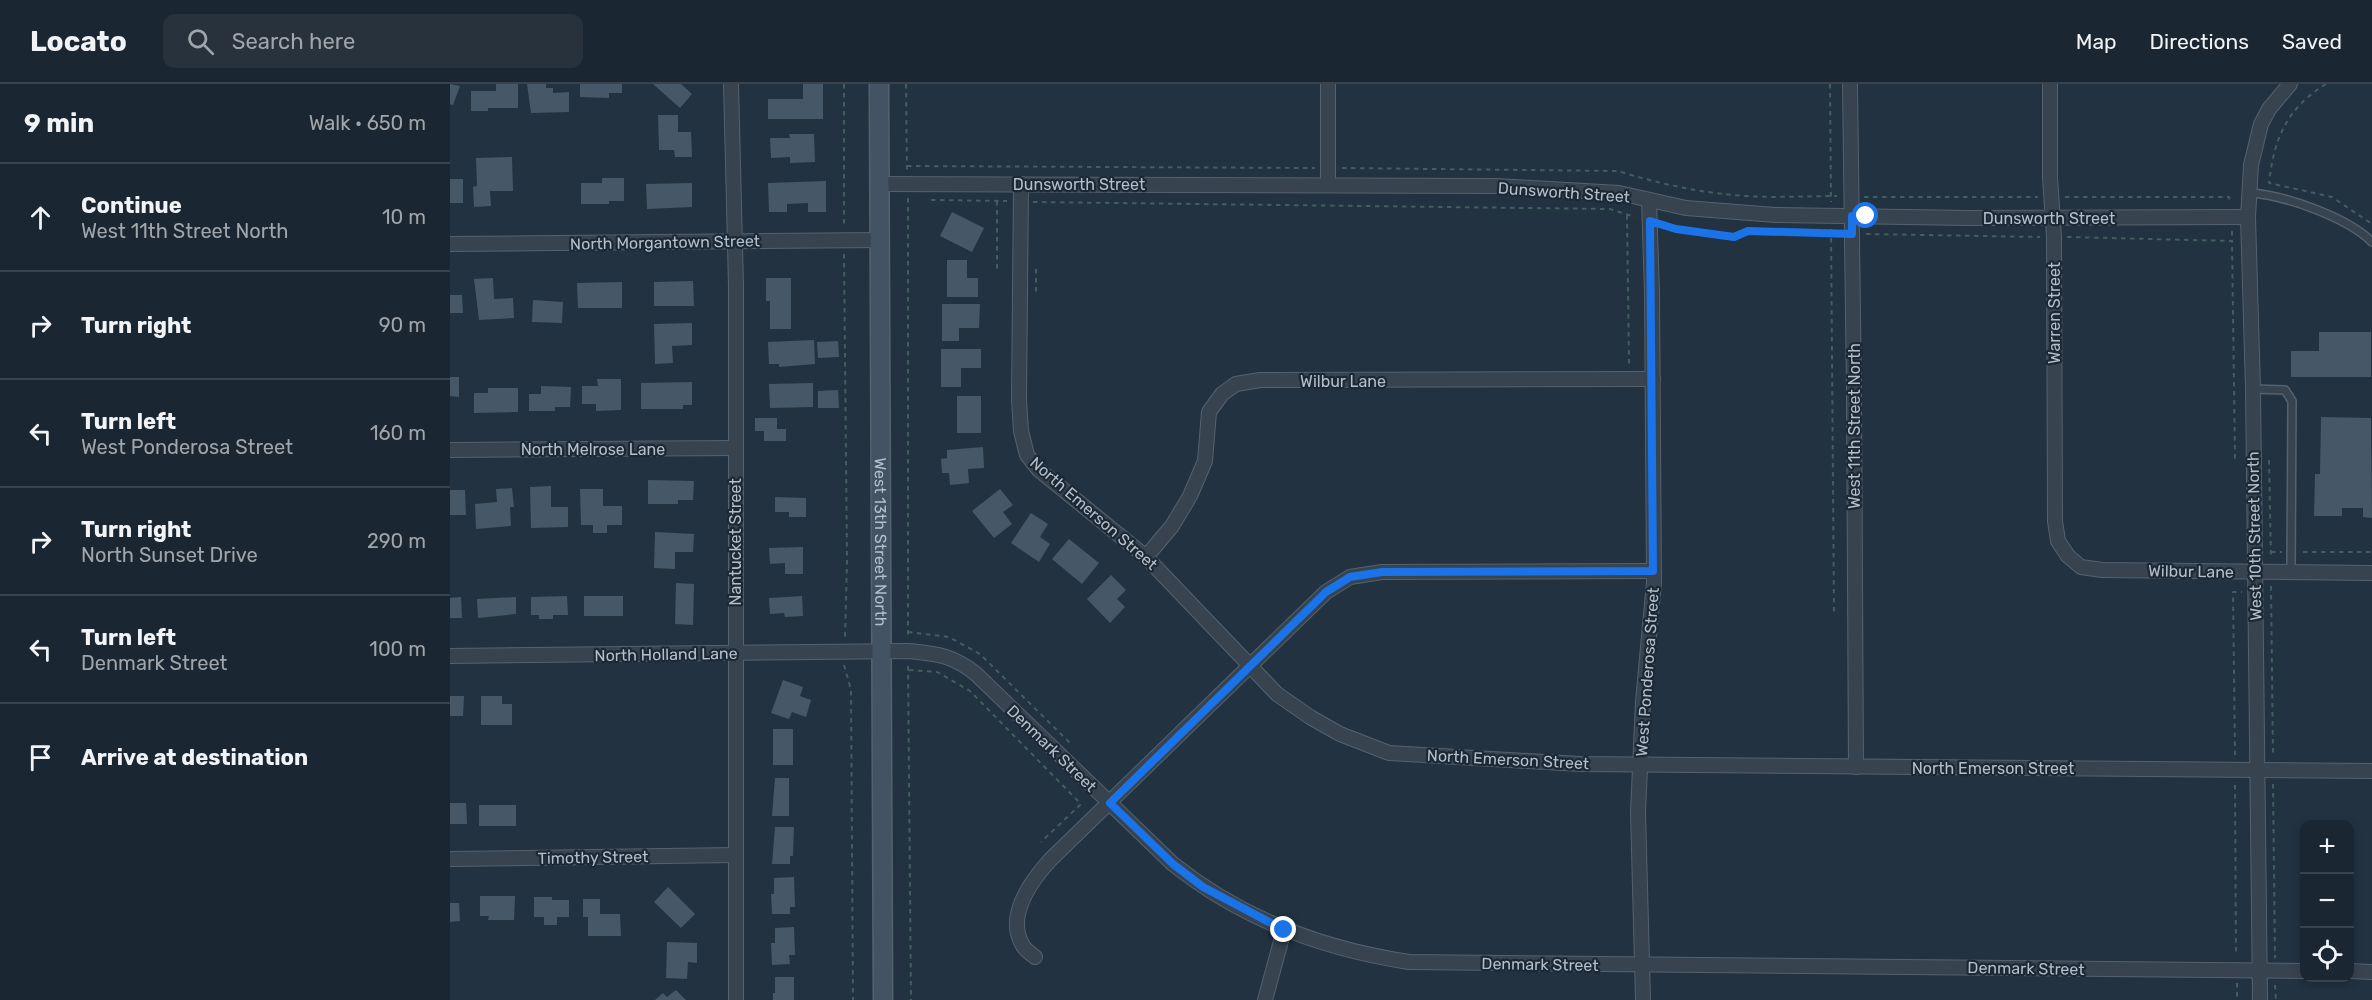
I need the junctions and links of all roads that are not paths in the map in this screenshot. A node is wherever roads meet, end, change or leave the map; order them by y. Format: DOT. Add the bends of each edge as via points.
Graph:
graph roads {
  1 [pos="731,84"];
  2 [pos="879,84"];
  3 [pos="1328,84"];
  4 [pos="1850,84"];
  5 [pos="2050,84"];
  6 [pos="2290,84"];
  7 [pos="879,184"];
  8 [pos="1022,184"];
  9 [pos="1328,185"];
  10 [pos="2250,193"];
  11 [pos="1649,200"];
  12 [pos="1852,216"];
  13 [pos="2248,217"];
  14 [pos="2053,218"];
  15 [pos="879,240"];
  16 [pos="735,242"];
  17 [pos="2372,242"];
  18 [pos="450,244"];
  19 [pos="1653,380"];
  20 [pos="2253,388"];
  21 [pos="735,448"];
  22 [pos="450,450"];
  23 [pos="2058,541"];
  24 [pos="1146,557"];
  25 [pos="1653,571"];
  26 [pos="2255,572"];
  27 [pos="2291,572"];
  28 [pos="2372,573"];
  29 [pos="881,651"];
  30 [pos="735,652"];
  31 [pos="450,656"];
  32 [pos="1249,666"];
  33 [pos="1641,764"];
  34 [pos="1856,767"];
  35 [pos="2257,770"];
  36 [pos="2372,771"];
  37 [pos="1110,803"];
  38 [pos="735,855"];
  39 [pos="450,859"];
  40 [pos="1284,930"];
  41 [pos="1035,957"];
  42 [pos="1642,965"];
  43 [pos="2259,971"];
  44 [pos="2300,971"];
  45 [pos="2354,971"];
  46 [pos="2372,972"];
  47 [pos="736,1000"];
  48 [pos="883,1000"];
  49 [pos="1265,1000"];
  50 [pos="1643,1000"];
  51 [pos="2260,1000"];
  1 -- 16 [label="street, Nantucket Street"];
  2 -- 7 [label="street, West 13th Street North"];
  3 -- 9 [label="street"];
  4 -- 12 [label="street, West 11th Street North"];
  5 -- 14 [label="street, Warren Street"];
  6 -- 10 [label="street, West 10th Street North" via="2261,124 2251,165"];
  7 -- 8 [label="street, Dunsworth Street"];
  7 -- 15 [label="street, West 13th Street North"];
  8 -- 9 [label="street, Dunsworth Street"];
  8 -- 24 [label="street, North Emerson Street" via="1018,400 1027,455 1039,470"];
  9 -- 11 [label="street, Dunsworth Street" via="1496,186 1619,193"];
  10 -- 13 [label="street, West 10th Street North"];
  10 -- 17 [label="lane" via="2268,194 2317,210"];
  11 -- 12 [label="street, Dunsworth Street" via="1686,208"];
  11 -- 19 [label="street, West Ponderosa Street"];
  12 -- 14 [label="street, Dunsworth Street"];
  12 -- 34 [label="street, West 11th Street North"];
  13 -- 14 [label="street, Dunsworth Street"];
  13 -- 20 [label="street, West 10th Street North"];
  14 -- 23 [label="street, Warren Street"];
  15 -- 16 [label="street, North Morgantown Street"];
  15 -- 29 [label="street, West 13th Street North"];
  16 -- 18 [label="street, North Morgantown Street"];
  16 -- 21 [label="street, Nantucket Street"];
  19 -- 24 [label="street, Wilbur Lane" via="1260,380 1236,384 1222,394 1209,412 1205,461 1190,496"];
  19 -- 25 [label="street, West Ponderosa Street"];
  20 -- 26 [label="street, West 10th Street North"];
  20 -- 27 [label="lane" via="2285,390 2292,401"];
  21 -- 22 [label="street, North Melrose Lane"];
  21 -- 30 [label="street, Nantucket Street"];
  23 -- 26 [label="street, Wilbur Lane" via="2081,567"];
  24 -- 32 [label="street, North Emerson Street"];
  25 -- 32 [label="street" via="1382,572 1350,577 1326,592"];
  25 -- 33 [label="street, West Ponderosa Street"];
  26 -- 27 [label="street, Wilbur Lane"];
  26 -- 35 [label="street, West 10th Street North"];
  27 -- 28 [label="street, Wilbur Lane"];
  29 -- 30 [label="street, North Holland Lane"];
  29 -- 37 [label="street, Denmark Street" via="948,656 962,663"];
  29 -- 48 [label="street, West 13th Street North"];
  30 -- 31 [label="street, North Holland Lane"];
  30 -- 38 [label="street, Nantucket Street"];
  32 -- 33 [label="street, North Emerson Street" via="1277,694 1310,717 1340,734 1389,753"];
  32 -- 37 [label="street"];
  33 -- 34 [label="street, North Emerson Street"];
  33 -- 42 [label="street, West Ponderosa Street" via="1638,813"];
  34 -- 35 [label="street, North Emerson Street"];
  35 -- 36 [label="street, North Emerson Street"];
  35 -- 43 [label="street, West 10th Street North"];
  37 -- 40 [label="street, Denmark Street" via="1173,864 1203,887"];
  37 -- 41 [label="street" via="1050,860 1023,895 1018,926 1022,945"];
  38 -- 39 [label="street, Timothy Street"];
  38 -- 47 [label="street, Nantucket Street"];
  40 -- 42 [label="street, Denmark Street" via="1344,950 1409,962"];
  40 -- 49 [label="street"];
  42 -- 43 [label="street, Denmark Street"];
  42 -- 50 [label="street, West Ponderosa Street"];
  43 -- 44 [label="street, Denmark Street"];
  43 -- 51 [label="street, West 10th Street North"];
  45 -- 46 [label="street"];
}
